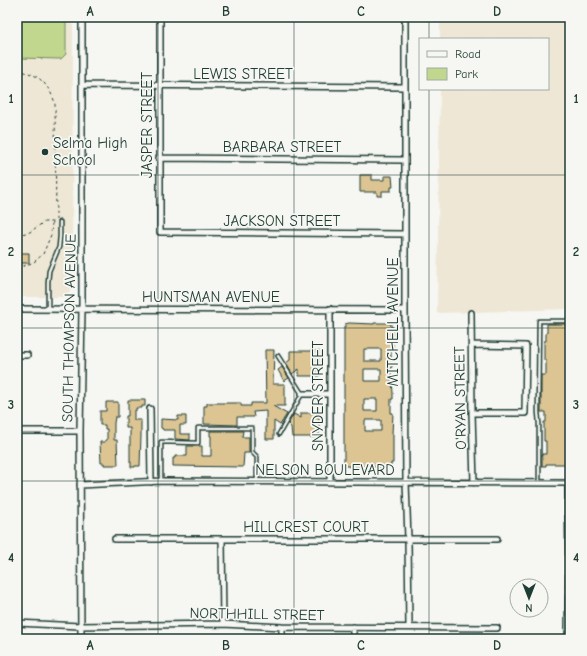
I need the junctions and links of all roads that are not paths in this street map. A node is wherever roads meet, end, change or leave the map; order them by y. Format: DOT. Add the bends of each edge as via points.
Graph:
graph roads {
  1 [pos="82,17"];
  2 [pos="160,17"];
  3 [pos="405,17"];
  4 [pos="82,85"];
  5 [pos="159,86"];
  6 [pos="404,87"];
  7 [pos="159,158"];
  8 [pos="404,160"];
  9 [pos="60,222"];
  10 [pos="160,232"];
  11 [pos="405,234"];
  12 [pos="17,308"];
  13 [pos="48,309"];
  14 [pos="82,309"];
  15 [pos="330,310"];
  16 [pos="404,310"];
  17 [pos="471,313"];
  18 [pos="570,321"];
  19 [pos="472,345"];
  20 [pos="17,355"];
  21 [pos="27,356"];
  22 [pos="278,356"];
  23 [pos="302,394"];
  24 [pos="330,394"];
  25 [pos="150,409"];
  26 [pos="472,413"];
  27 [pos="80,431"];
  28 [pos="17,432"];
  29 [pos="279,434"];
  30 [pos="162,481"];
  31 [pos="151,482"];
  32 [pos="257,482"];
  33 [pos="330,482"];
  34 [pos="406,482"];
  35 [pos="474,483"];
  36 [pos="539,483"];
  37 [pos="569,483"];
  38 [pos="80,485"];
  39 [pos="115,539"];
  40 [pos="222,539"];
  41 [pos="408,539"];
  42 [pos="497,539"];
  43 [pos="570,568"];
  44 [pos="17,623"];
  45 [pos="223,624"];
  46 [pos="80,626"];
  47 [pos="282,627"];
  48 [pos="353,627"];
  49 [pos="409,627"];
  50 [pos="497,628"];
  51 [pos="569,636"];
  52 [pos="81,639"];
  53 [pos="282,639"];
  54 [pos="353,639"];
  1 -- 4 [label="street, SOUTH THOMPSON AVENUE"];
  2 -- 5 [label="street, JASPER STREET"];
  3 -- 6 [label="street, MITCHELL AVENUE"];
  4 -- 5 [label="street, LEWIS STREET"];
  4 -- 14 [label="street, SOUTH THOMPSON AVENUE"];
  5 -- 6 [label="street, LEWIS STREET"];
  5 -- 7 [label="street, JASPER STREET"];
  6 -- 8 [label="street, MITCHELL AVENUE"];
  7 -- 8 [label="street, BARBARA STREET"];
  7 -- 10 [label="street, JASPER STREET"];
  8 -- 11 [label="street, MITCHELL AVENUE"];
  9 -- 13 [label="lane" via="59,247 49,271"];
  10 -- 11 [label="street, JACKSON STREET"];
  11 -- 16 [label="street, MITCHELL AVENUE"];
  12 -- 13 [label="street, HUNTSMAN AVENUE"];
  13 -- 14 [label="street, HUNTSMAN AVENUE"];
  14 -- 15 [label="street, HUNTSMAN AVENUE"];
  14 -- 27 [label="street, SOUTH THOMPSON AVENUE"];
  15 -- 16 [label="street, HUNTSMAN AVENUE"];
  15 -- 24 [label="street, SNYDER STREET"];
  16 -- 34 [label="street, MITCHELL AVENUE"];
  17 -- 19 [label="street, O'RYAN STREET"];
  18 -- 36 [label="lane" via="539,321"];
  19 -- 26 [label="street, O'RYAN STREET"];
  19 -- 26 [label="street" via="526,346 525,413"];
  20 -- 21 [label="street"];
  22 -- 23 [label="lane"];
  23 -- 24 [label="street"];
  23 -- 29 [label="lane"];
  24 -- 33 [label="street, SNYDER STREET"];
  25 -- 31 [label="street"];
  26 -- 35 [label="street, O'RYAN STREET"];
  27 -- 28 [label="street"];
  27 -- 38 [label="street, SOUTH THOMPSON AVENUE"];
  30 -- 31 [label="street, NELSON BOULEVARD"];
  30 -- 32 [label="street, NELSON BOULEVARD"];
  30 -- 32 [label="lane" via="161,442 198,443 198,428 252,428 252,452 257,457"];
  31 -- 38 [label="street, NELSON BOULEVARD"];
  32 -- 33 [label="street, NELSON BOULEVARD"];
  33 -- 34 [label="street, NELSON BOULEVARD"];
  34 -- 35 [label="street, NELSON BOULEVARD"];
  34 -- 41 [label="street, MITCHELL AVENUE"];
  35 -- 36 [label="street, NELSON BOULEVARD"];
  36 -- 37 [label="street, NELSON BOULEVARD"];
  37 -- 43 [label="street"];
  38 -- 46 [label="street, SOUTH THOMPSON AVENUE"];
  39 -- 40 [label="street, HILLCREST COURT"];
  40 -- 41 [label="street, HILLCREST COURT"];
  40 -- 45 [label="street"];
  41 -- 42 [label="street, HILLCREST COURT"];
  41 -- 49 [label="street, MITCHELL AVENUE"];
  43 -- 51 [label="street"];
  44 -- 46 [label="street, NORTHHILL STREET"];
  45 -- 46 [label="street, NORTHHILL STREET"];
  45 -- 47 [label="street, NORTHHILL STREET"];
  46 -- 52 [label="street, SOUTH THOMPSON AVENUE"];
  47 -- 48 [label="street, NORTHHILL STREET"];
  47 -- 53 [label="street"];
  48 -- 49 [label="street, NORTHHILL STREET"];
  48 -- 54 [label="street"];
  49 -- 50 [label="street, NORTHHILL STREET"];
}
